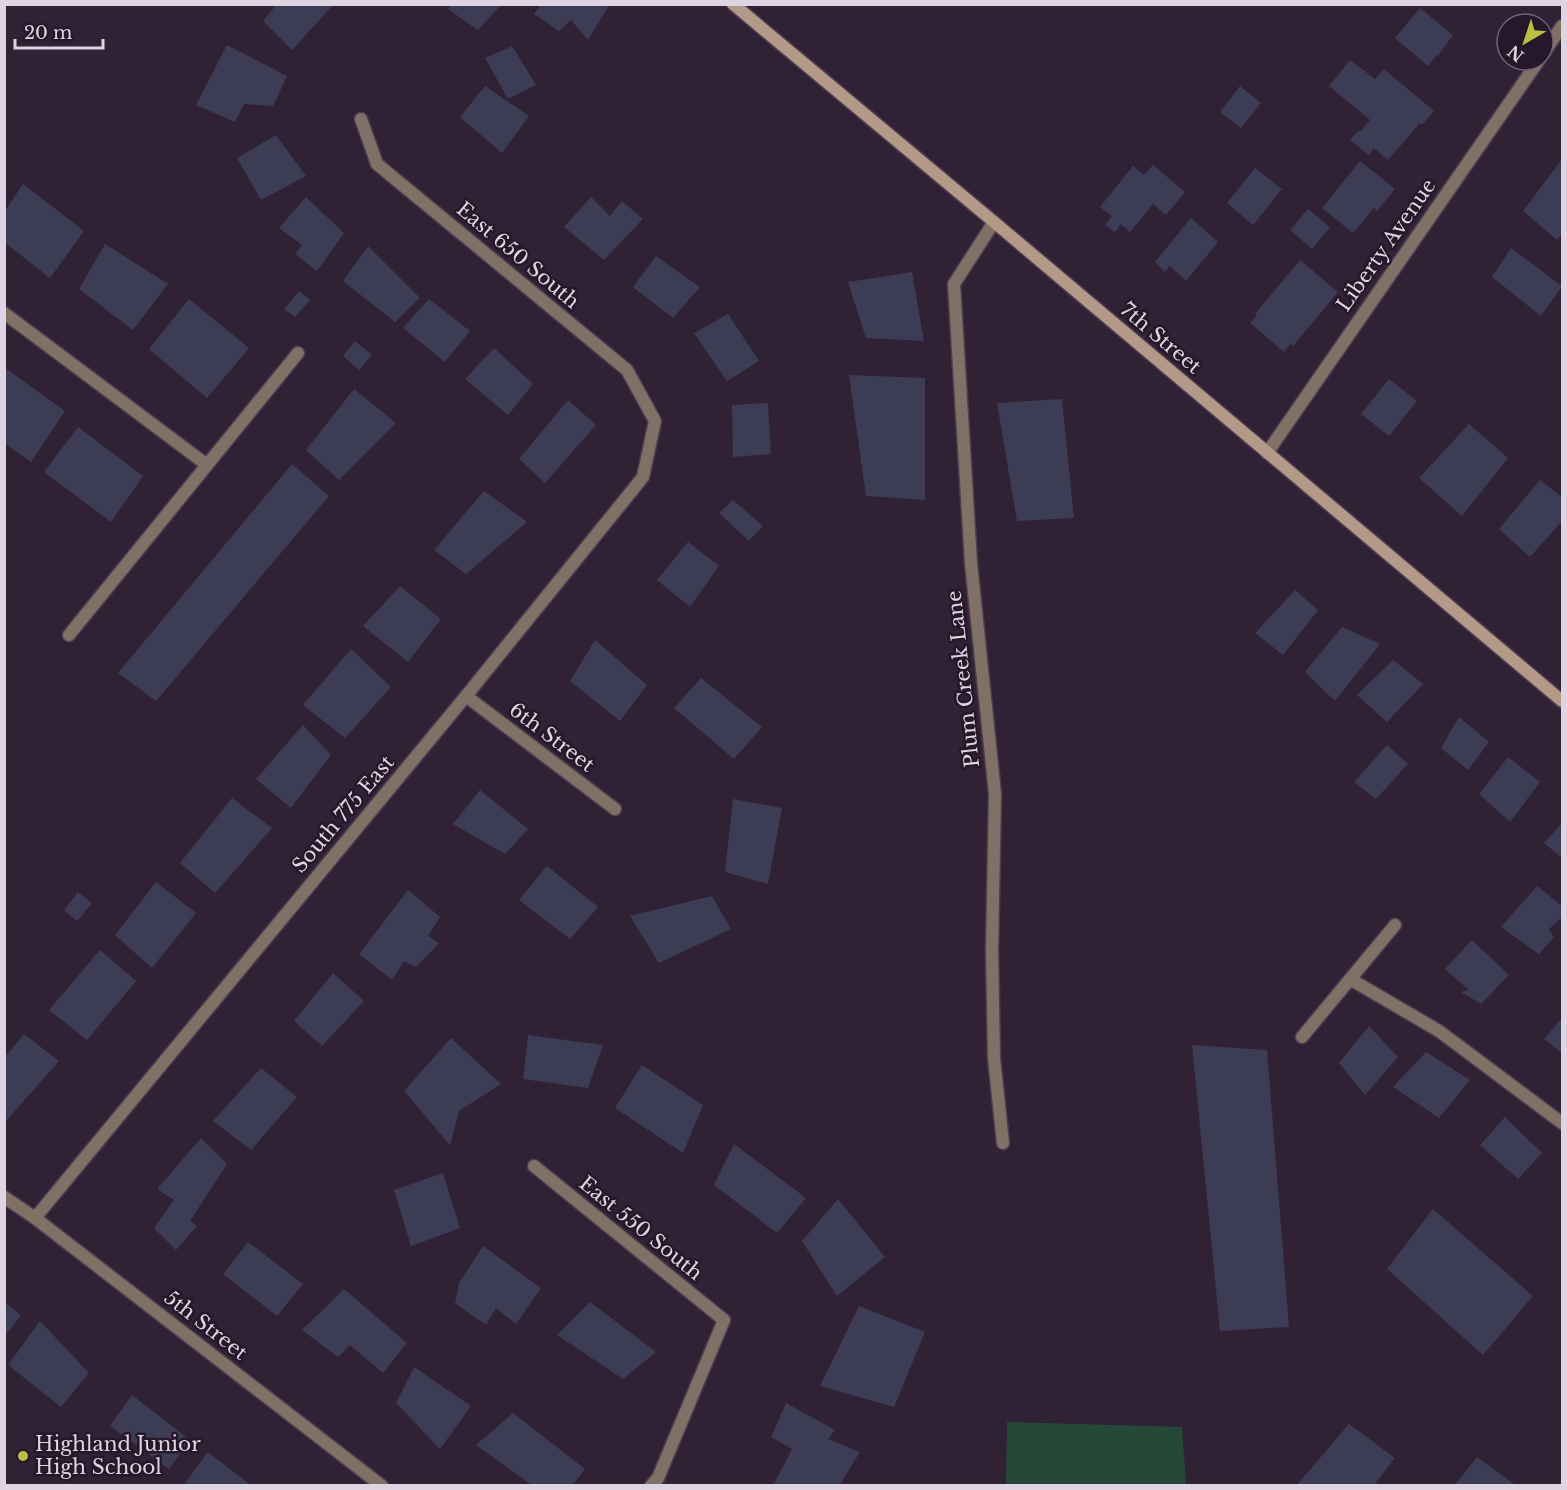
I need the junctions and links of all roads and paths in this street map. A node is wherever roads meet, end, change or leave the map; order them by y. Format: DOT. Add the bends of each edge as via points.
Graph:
graph roads {
  1 [pos="734,4"];
  2 [pos="1531,72"];
  3 [pos="361,118"];
  4 [pos="994,222"];
  5 [pos="4,313"];
  6 [pos="298,352"];
  7 [pos="655,422"];
  8 [pos="1267,453"];
  9 [pos="207,465"];
  10 [pos="69,635"];
  11 [pos="466,696"];
  12 [pos="1563,701"];
  13 [pos="615,808"];
  14 [pos="1395,925"];
  15 [pos="1350,979"];
  16 [pos="1302,1037"];
  17 [pos="1563,1122"];
  18 [pos="1003,1143"];
  19 [pos="534,1166"];
  20 [pos="4,1197"];
  21 [pos="35,1218"];
  22 [pos="382,1485"];
  23 [pos="651,1485"];
  1 -- 4 [label="street, 7th Street"];
  2 -- 8 [label="street, Liberty Avenue"];
  3 -- 7 [label="street, East 650 South" via="377,164 627,370"];
  4 -- 8 [label="street, 7th Street"];
  4 -- 18 [label="street, Plum Creek Lane" via="954,284 970,563 995,794 994,1058"];
  5 -- 9 [label="street"];
  6 -- 9 [label="street"];
  7 -- 11 [label="street, South 775 East" via="643,477"];
  8 -- 12 [label="street, 7th Street"];
  9 -- 10 [label="street"];
  11 -- 13 [label="street, 6th Street"];
  11 -- 21 [label="street, South 775 East"];
  14 -- 15 [label="street"];
  15 -- 16 [label="street"];
  15 -- 17 [label="street" via="1439,1031"];
  19 -- 23 [label="street, East 550 South" via="724,1320 658,1478"];
  20 -- 21 [label="street, 5th Street"];
  21 -- 22 [label="street, 5th Street"];
}
